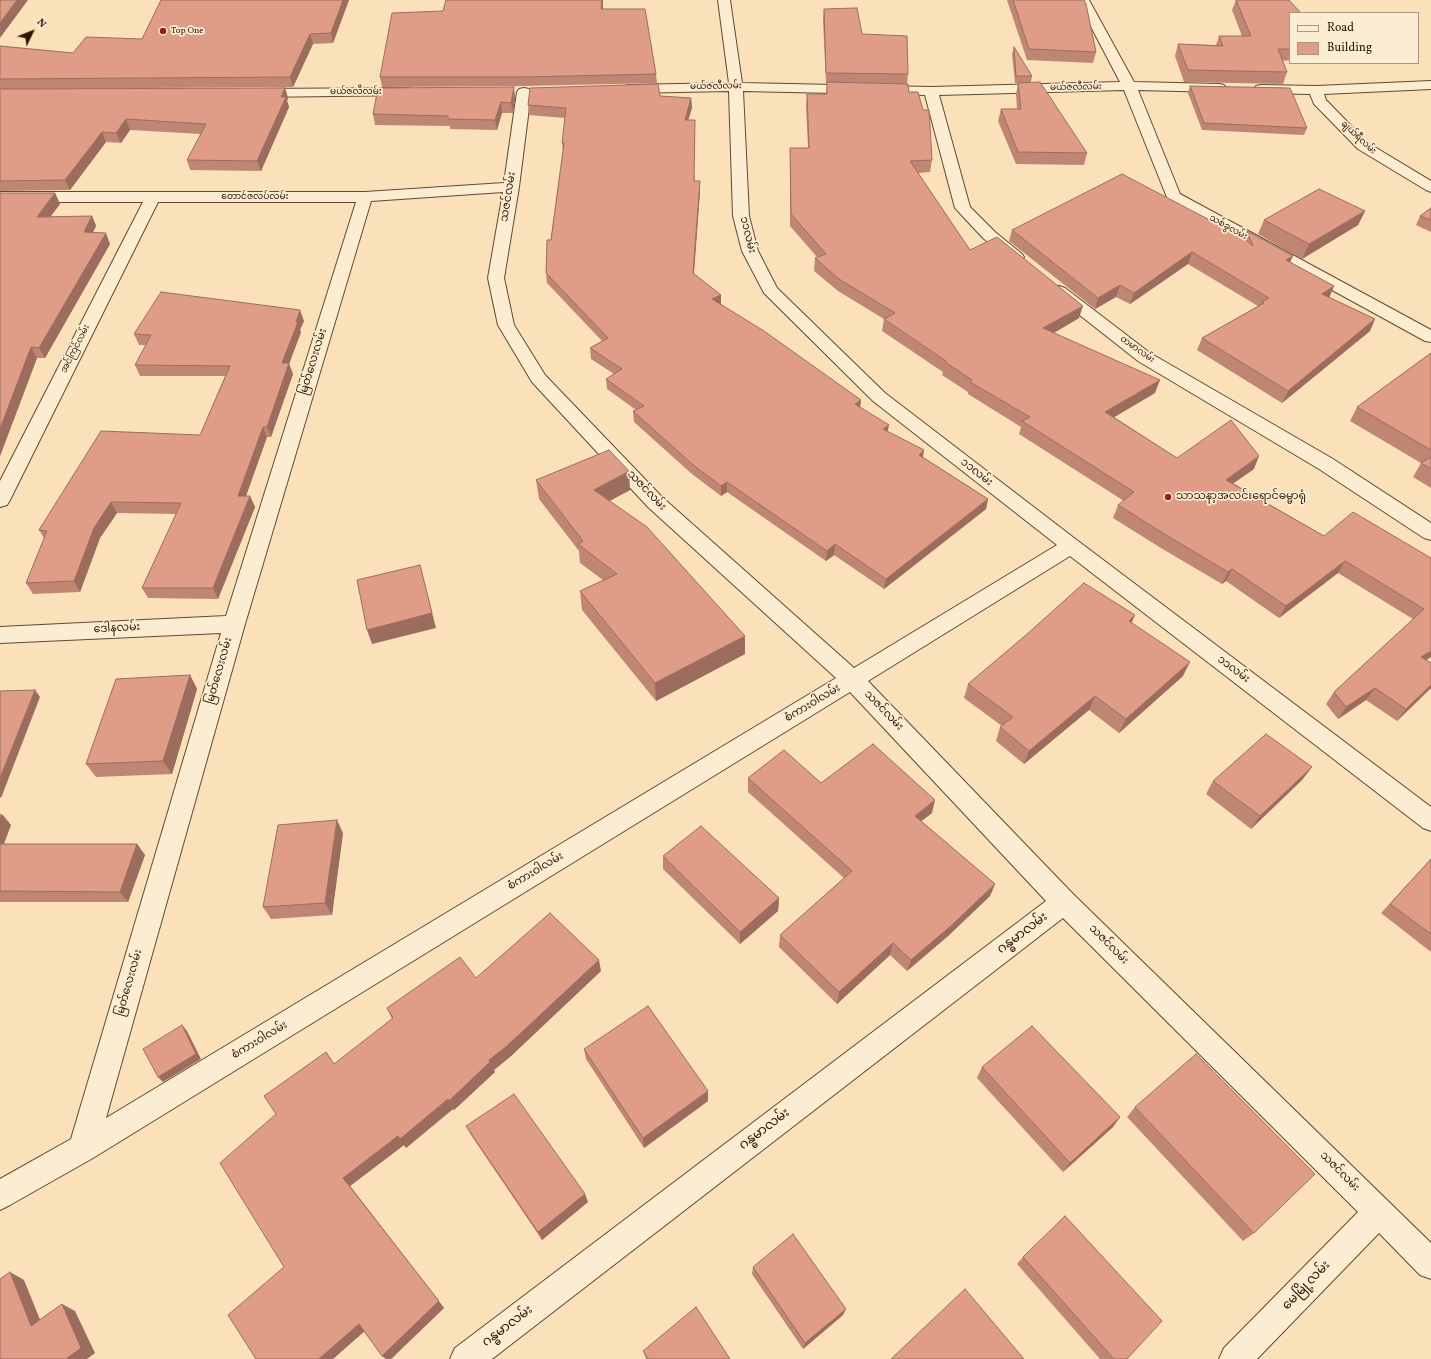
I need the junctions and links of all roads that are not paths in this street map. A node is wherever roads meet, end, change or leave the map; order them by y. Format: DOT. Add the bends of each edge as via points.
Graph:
graph roads {
  1 [pos="724,0"];
  2 [pos="1083,0"];
  3 [pos="1431,85"];
  4 [pos="1129,86"];
  5 [pos="736,87"];
  6 [pos="1230,88"];
  7 [pos="1246,89"];
  8 [pos="618,90"];
  9 [pos="1316,90"];
  10 [pos="931,91"];
  11 [pos="420,92"];
  12 [pos="524,92"];
  13 [pos="244,93"];
  14 [pos="511,187"];
  15 [pos="1431,187"];
  16 [pos="0,197"];
  17 [pos="153,197"];
  18 [pos="365,197"];
  19 [pos="1031,269"];
  20 [pos="1049,284"];
  21 [pos="1431,337"];
  22 [pos="0,500"];
  23 [pos="1431,533"];
  24 [pos="1071,546"];
  25 [pos="234,624"];
  26 [pos="0,635"];
  27 [pos="853,680"];
  28 [pos="1431,821"];
  29 [pos="1064,902"];
  30 [pos="83,1148"];
  31 [pos="0,1195"];
  32 [pos="1379,1212"];
  33 [pos="1431,1264"];
  34 [pos="466,1359"];
  35 [pos="1235,1359"];
  1 -- 5 [label="street, ၁၁လမ်း"];
  2 -- 4 [label="street, သစ်ခွလမ်း"];
  3 -- 9 [label="street"];
  4 -- 6 [label="street, မယ်ဇလီလမ်း"];
  4 -- 10 [label="street, မယ်ဇလီလမ်း"];
  4 -- 21 [label="street, သစ်ခွလမ်း" via="1173,197"];
  5 -- 8 [label="street, မယ်ဇလီလမ်း"];
  5 -- 10 [label="street, မယ်ဇလီလမ်း"];
  5 -- 24 [label="street, ၁၁လမ်း" via="741,216 750,251 770,290 879,397"];
  7 -- 9 [label="street"];
  9 -- 15 [label="street, ချယ်ရီလမ်း" via="1319,101 1363,146"];
  10 -- 19 [label="street" via="964,208 989,235"];
  11 -- 13 [label="street, မယ်ဇလီလမ်း"];
  12 -- 14 [label="street, သဇင်လမ်း"];
  14 -- 18 [label="street, တောင်ဇလပ်လမ်း"];
  14 -- 27 [label="street, သဇင်လမ်း" via="496,278 506,325 538,378 655,502"];
  16 -- 17 [label="street, တောင်ဇလပ်လမ်း"];
  17 -- 18 [label="street, တောင်ဇလပ်လမ်း"];
  17 -- 22 [label="street, အင်ကြင်လမ်း"];
  18 -- 25 [label="street, မြတ်လေးလမ်း"];
  20 -- 23 [label="street, တမာလမ်း" via="1144,357 1326,464"];
  24 -- 27 [label="street, စံကားဝါလမ်း"];
  24 -- 28 [label="street, ၁၁လမ်း"];
  25 -- 26 [label="street, ဒေါနလမ်း"];
  25 -- 30 [label="street, မြတ်လေးလမ်း"];
  27 -- 29 [label="street, သဇင်လမ်း"];
  27 -- 30 [label="street, စံကားဝါလမ်း"];
  29 -- 32 [label="street, သဇင်လမ်း"];
  29 -- 34 [label="street, ဂန္ဓမာလမ်း"];
  30 -- 31 [label="street, စံကားဝါလမ်း"];
  32 -- 33 [label="street, သဇင်လမ်း"];
  32 -- 35 [label="street, မေမြို့လမ်း"];
}
